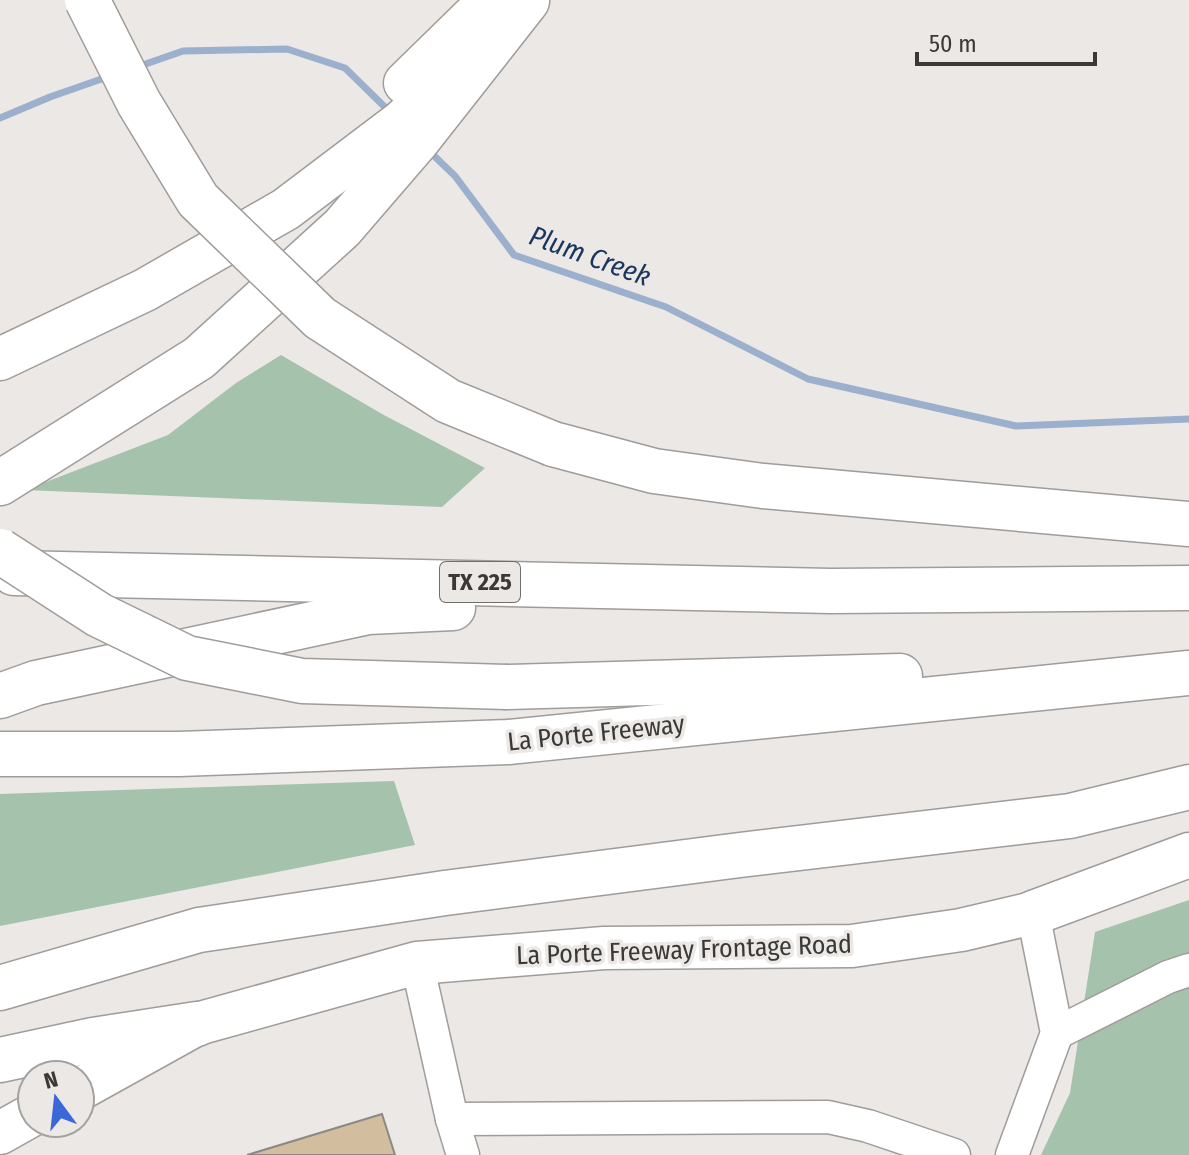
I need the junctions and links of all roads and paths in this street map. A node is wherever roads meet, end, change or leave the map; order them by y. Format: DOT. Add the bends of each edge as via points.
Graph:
graph roads {
  1 [pos="87,0"];
  2 [pos="515,0"];
  3 [pos="443,77"];
  4 [pos="309,179"];
  5 [pos="0,333"];
  6 [pos="0,359"];
  7 [pos="0,483"];
  8 [pos="1189,524"];
  9 [pos="0,551"];
  10 [pos="0,572"];
  11 [pos="1189,588"];
  12 [pos="831,591"];
  13 [pos="1189,670"];
  14 [pos="18,690"];
  15 [pos="0,754"];
  16 [pos="1189,787"];
  17 [pos="1189,855"];
  18 [pos="1033,913"];
  19 [pos="417,963"];
  20 [pos="1189,970"];
  21 [pos="0,988"];
  22 [pos="197,1024"];
  23 [pos="1057,1033"];
  24 [pos="0,1060"];
  25 [pos="96,1080"];
  26 [pos="452,1119"];
  27 [pos="864,1140"];
  28 [pos="939,1153"];
  29 [pos="463,1155"];
  30 [pos="1012,1155"];
  1 -- 8 [label="highway, bridge" via="139,103 198,200 320,318 448,401 553,444 654,471 763,486"];
  2 -- 3 [label="highway"];
  3 -- 4 [label="main road" via="401,122"];
  3 -- 7 [label="highway" via="417,141 342,228 199,358"];
  4 -- 5 [label="main road" via="273,190 134,270"];
  4 -- 6 [label="main road" via="286,209 145,290"];
  9 -- 13 [label="highway, bridge" via="99,615 187,658 302,681 507,687"];
  10 -- 12 [label="highway, TX 225, bridge"];
  11 -- 12 [label="highway, TX 225"];
  12 -- 14 [label="highway" via="368,612"];
  13 -- 15 [label="highway, La Porte Freeway" via="508,742 179,754"];
  16 -- 21 [label="highway" via="1070,816 445,893 199,930"];
  17 -- 18 [label="highway"];
  18 -- 19 [label="main road, La Porte Freeway Frontage Road" via="852,946 604,948"];
  18 -- 23 [label="street"];
  19 -- 22 [label="main road, La Porte Freeway Frontage Road"];
  19 -- 26 [label="street"];
  20 -- 23 [label="street"];
  22 -- 24 [label="highway"];
  22 -- 25 [label="main road, La Porte Freeway Frontage Road"];
  23 -- 30 [label="street"];
  26 -- 27 [label="street" via="828,1117"];
  26 -- 29 [label="street"];
  27 -- 28 [label="street"];
}
